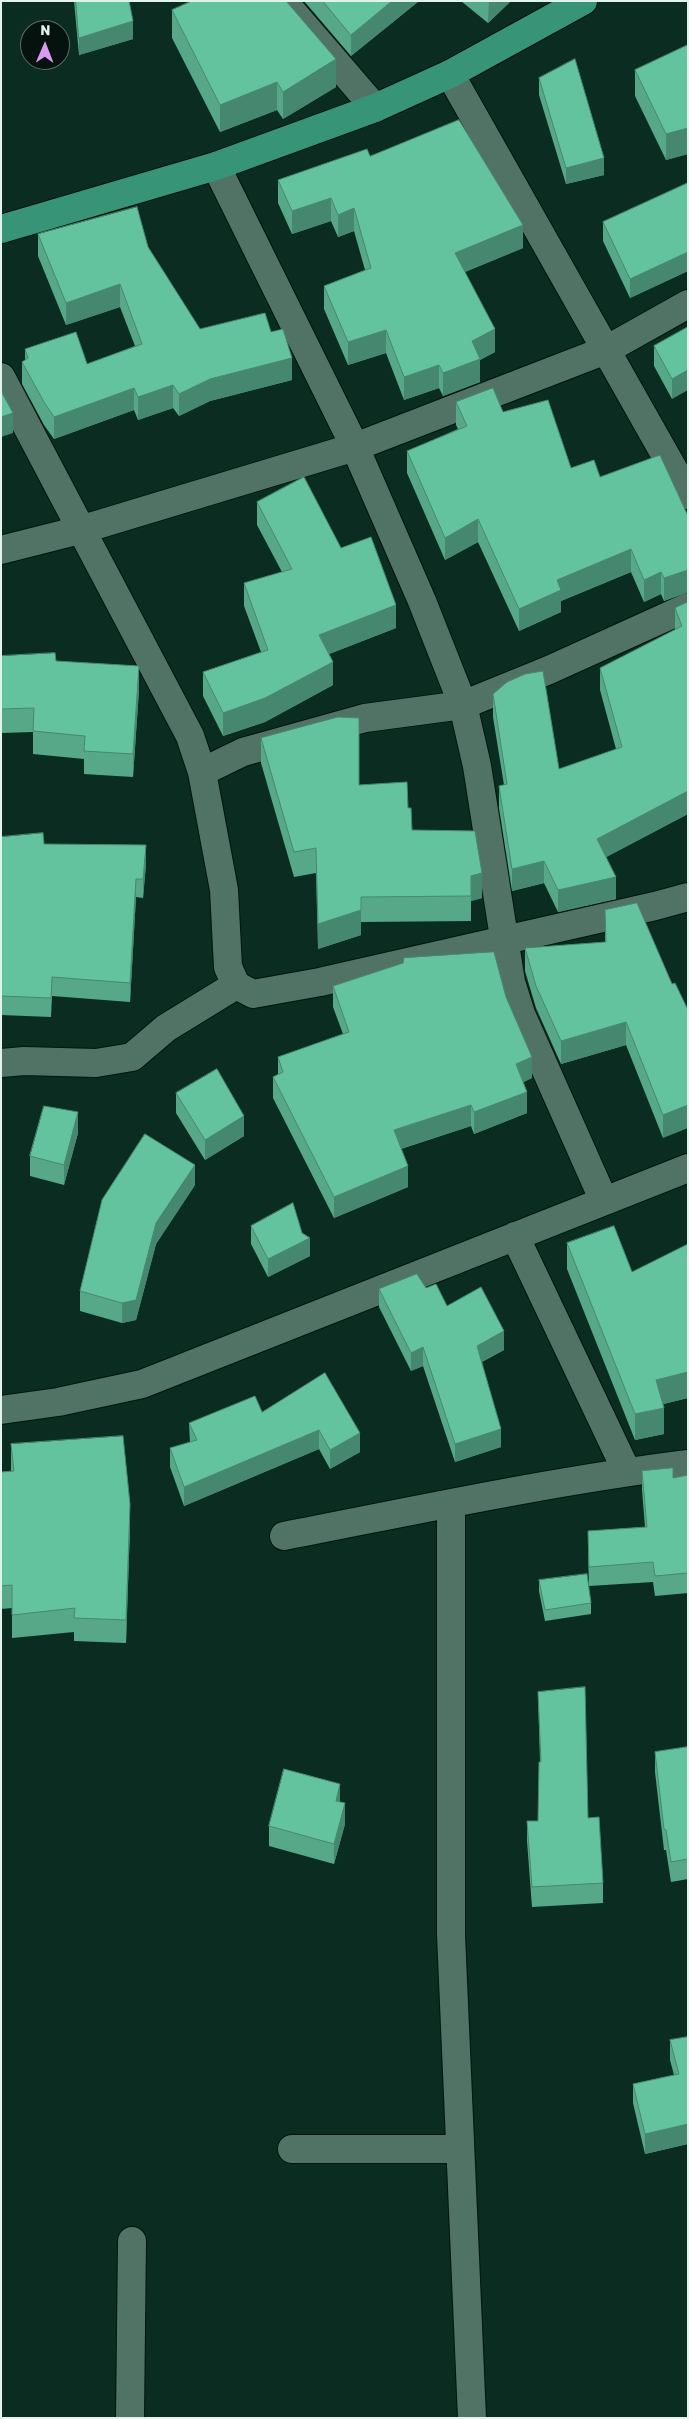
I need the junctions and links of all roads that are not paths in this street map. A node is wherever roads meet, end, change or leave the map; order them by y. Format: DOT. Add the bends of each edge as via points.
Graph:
graph roads {
  1 [pos="283,1"];
  2 [pos="583,1"];
  3 [pos="450,74"];
  4 [pos="375,108"];
  5 [pos="216,166"];
  6 [pos="1,230"];
  7 [pos="688,304"];
  8 [pos="606,350"];
  9 [pos="1,377"];
  10 [pos="355,447"];
  11 [pos="688,495"];
  12 [pos="80,530"];
  13 [pos="1,550"];
  14 [pos="688,607"];
  15 [pos="463,705"];
  16 [pos="202,772"];
  17 [pos="688,896"];
  18 [pos="504,941"];
  19 [pos="236,984"];
  20 [pos="1,1063"];
  21 [pos="688,1168"];
  22 [pos="604,1201"];
  23 [pos="515,1236"];
  24 [pos="1,1410"];
  25 [pos="688,1464"];
  26 [pos="627,1472"];
  27 [pos="451,1503"];
  28 [pos="284,1536"];
  29 [pos="292,2148"];
  30 [pos="460,2149"];
  31 [pos="132,2241"];
  32 [pos="130,2418"];
  33 [pos="472,2418"];
  1 -- 4 [label="street"];
  2 -- 3 [label="main road"];
  3 -- 4 [label="main road"];
  3 -- 8 [label="street"];
  4 -- 5 [label="main road"];
  5 -- 6 [label="main road"];
  5 -- 10 [label="street"];
  7 -- 8 [label="street"];
  8 -- 10 [label="street"];
  8 -- 11 [label="street"];
  9 -- 12 [label="street"];
  10 -- 12 [label="street"];
  10 -- 15 [label="street" via="422,600"];
  12 -- 13 [label="street"];
  12 -- 16 [label="street" via="190,736"];
  14 -- 15 [label="street"];
  15 -- 16 [label="street" via="365,718 243,752"];
  15 -- 18 [label="street" via="477,766"];
  16 -- 19 [label="street" via="224,890 228,967"];
  17 -- 18 [label="street"];
  18 -- 19 [label="street" via="253,994"];
  18 -- 22 [label="street" via="521,1014"];
  19 -- 20 [label="street" via="166,1028 132,1058 96,1063"];
  21 -- 22 [label="street"];
  22 -- 23 [label="street"];
  23 -- 24 [label="street" via="142,1384"];
  23 -- 26 [label="street"];
  25 -- 26 [label="street"];
  26 -- 27 [label="street"];
  27 -- 28 [label="street"];
  27 -- 30 [label="street" via="451,1935"];
  29 -- 30 [label="street"];
  30 -- 33 [label="street"];
  31 -- 32 [label="street"];
}
